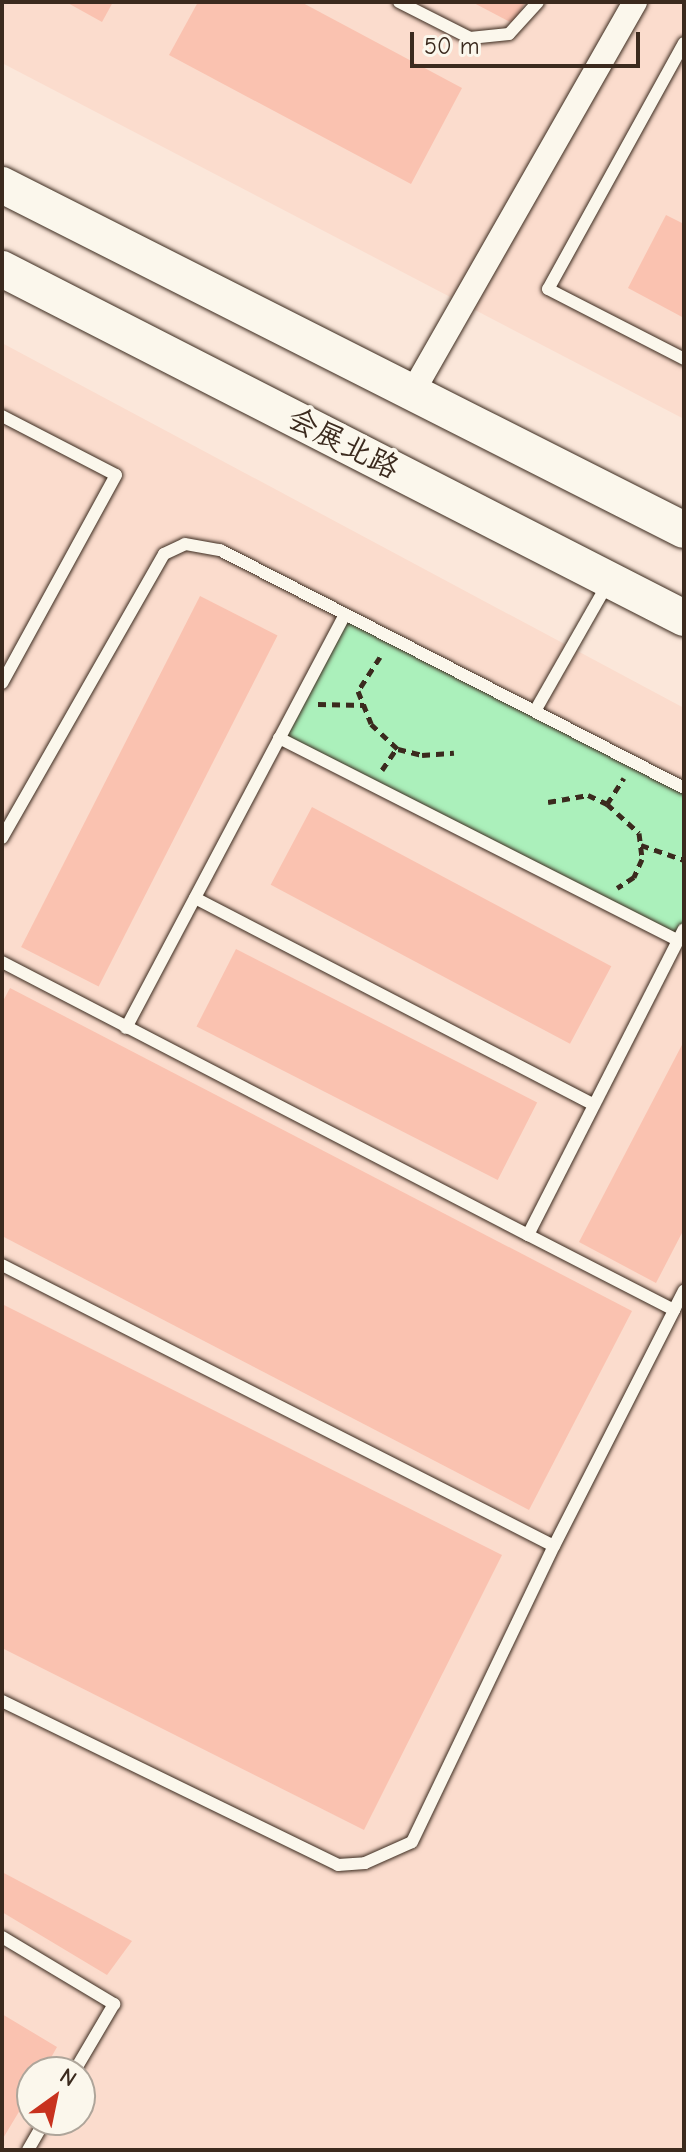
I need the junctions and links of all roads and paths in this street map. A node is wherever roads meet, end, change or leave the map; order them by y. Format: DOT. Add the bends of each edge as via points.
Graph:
graph roads {
  1 [pos="399,2"];
  2 [pos="538,2"];
  3 [pos="635,2"];
  4 [pos="684,43"];
  5 [pos="2,185"];
  6 [pos="2,269"];
  7 [pos="684,359"];
  8 [pos="412,393"];
  9 [pos="2,416"];
  10 [pos="684,530"];
  11 [pos="610,580"];
  12 [pos="345,614"];
  13 [pos="684,618"];
  14 [pos="401,643"];
  15 [pos="2,683"];
  16 [pos="297,704"];
  17 [pos="364,705"];
  18 [pos="535,711"];
  19 [pos="279,738"];
  20 [pos="454,753"];
  21 [pos="633,762"];
  22 [pos="684,788"];
  23 [pos="548,802"];
  24 [pos="607,804"];
  25 [pos="2,838"];
  26 [pos="641,845"];
  27 [pos="684,860"];
  28 [pos="586,893"];
  29 [pos="195,898"];
  30 [pos="681,935"];
  31 [pos="2,962"];
  32 [pos="126,1028"];
  33 [pos="594,1105"];
  34 [pos="528,1235"];
  35 [pos="2,1265"];
  36 [pos="684,1290"];
  37 [pos="674,1310"];
  38 [pos="554,1546"];
  39 [pos="2,1701"];
  40 [pos="2,1937"];
  41 [pos="83,2056"];
  1 -- 2 [label="lane" via="470,38 509,34"];
  3 -- 8 [label="street"];
  4 -- 7 [label="lane" via="548,289"];
  5 -- 8 [label="main road"];
  6 -- 11 [label="main road, 会展北路"];
  8 -- 10 [label="main road"];
  9 -- 15 [label="lane" via="116,475"];
  11 -- 13 [label="main road, 会展北路"];
  11 -- 18 [label="lane"];
  12 -- 14 [label="lane"];
  12 -- 16 [label="lane"];
  12 -- 25 [label="lane" via="220,550 185,544 164,554"];
  14 -- 17 [label="path" via="373,661 358,691"];
  14 -- 18 [label="lane"];
  16 -- 17 [label="path"];
  16 -- 19 [label="lane"];
  17 -- 20 [label="path" via="371,724 398,749 422,755"];
  18 -- 21 [label="lane"];
  19 -- 28 [label="lane"];
  19 -- 29 [label="lane"];
  21 -- 22 [label="lane"];
  21 -- 24 [label="path"];
  23 -- 24 [label="path" via="588,795"];
  24 -- 26 [label="path" via="639,833"];
  26 -- 27 [label="path"];
  26 -- 28 [label="path" via="634,877 611,892"];
  28 -- 30 [label="lane"];
  29 -- 32 [label="lane"];
  29 -- 33 [label="lane"];
  30 -- 33 [label="lane"];
  31 -- 32 [label="lane"];
  32 -- 34 [label="lane"];
  33 -- 34 [label="lane"];
  34 -- 37 [label="lane"];
  35 -- 38 [label="lane"];
  36 -- 37 [label="lane"];
  37 -- 38 [label="lane"];
  38 -- 39 [label="lane" via="412,1842 365,1863 338,1865"];
  40 -- 41 [label="lane" via="114,2004"];
}
